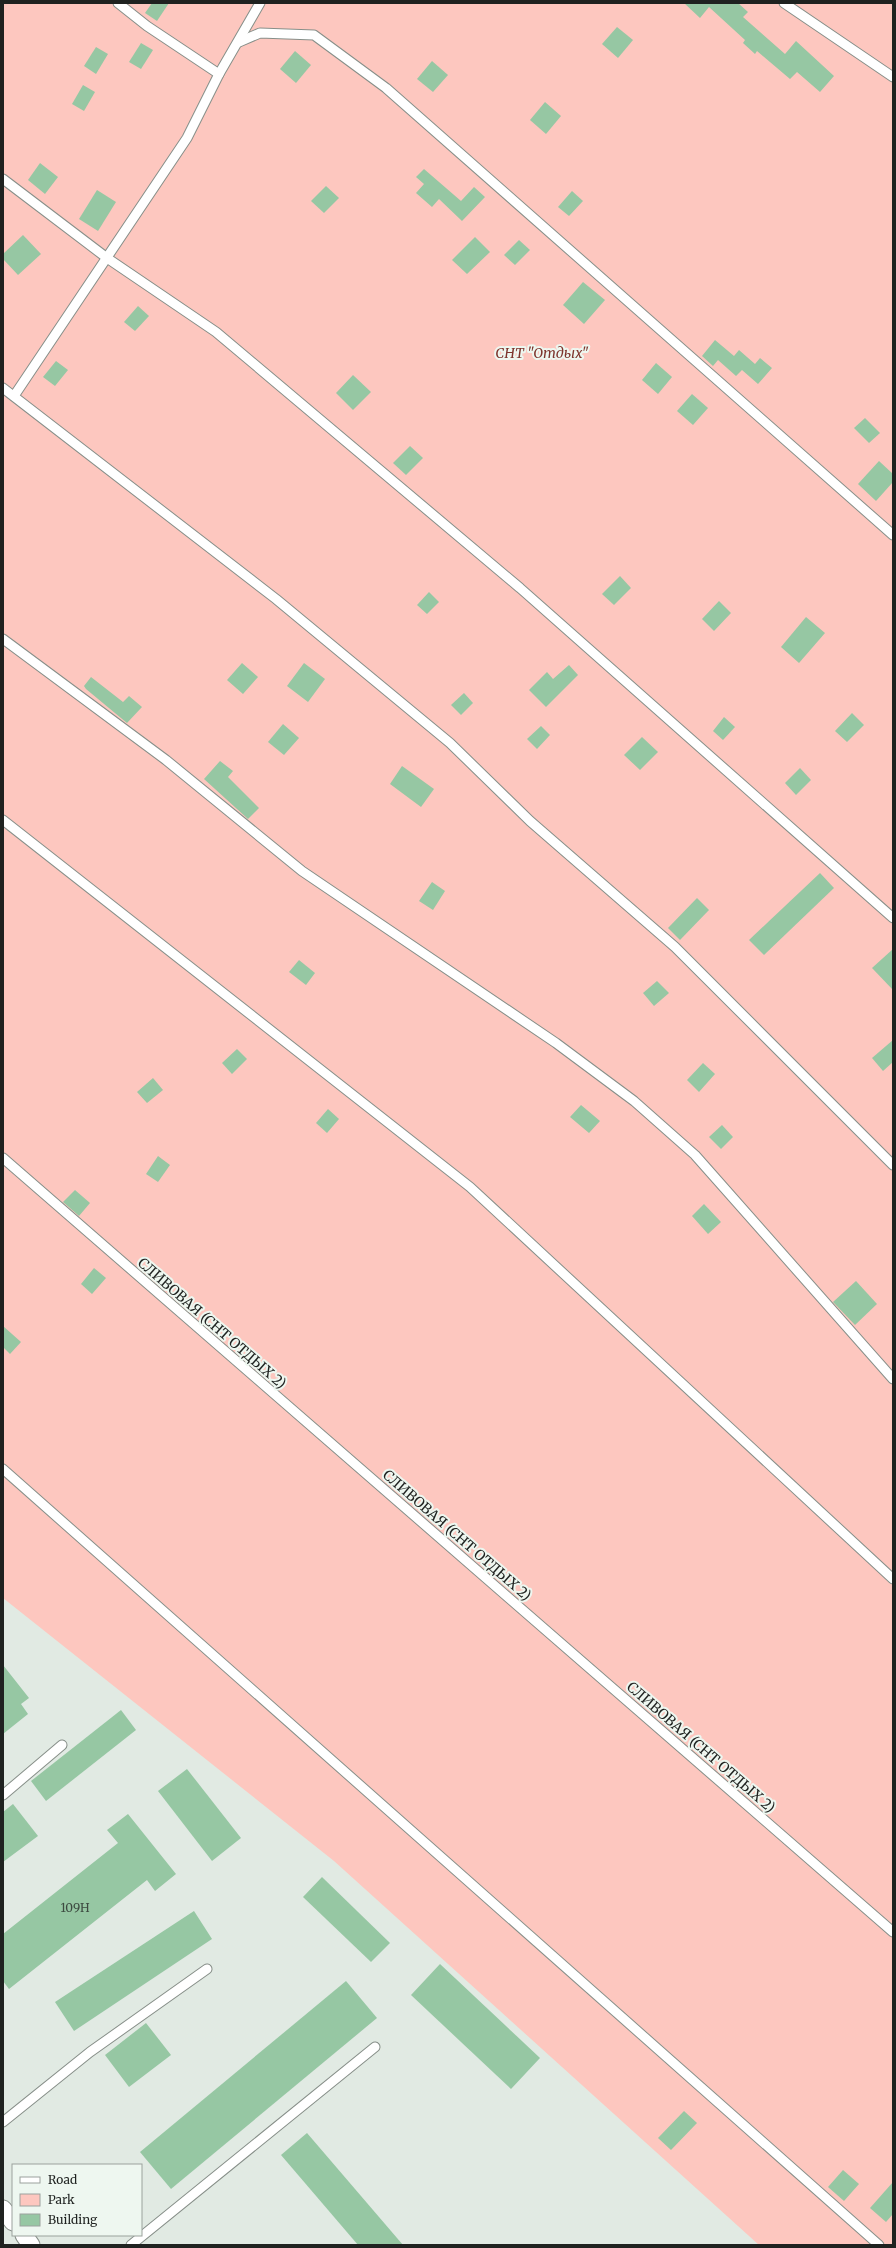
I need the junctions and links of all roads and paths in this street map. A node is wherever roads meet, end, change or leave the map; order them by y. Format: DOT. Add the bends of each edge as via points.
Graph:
graph roads {
  1 [pos="118,3"];
  2 [pos="260,3"];
  3 [pos="784,3"];
  4 [pos="239,42"];
  5 [pos="219,74"];
  6 [pos="893,77"];
  7 [pos="3,179"];
  8 [pos="107,258"];
  9 [pos="3,388"];
  10 [pos="14,396"];
  11 [pos="893,535"];
  12 [pos="3,639"];
  13 [pos="3,820"];
  14 [pos="893,918"];
  15 [pos="3,1158"];
  16 [pos="893,1165"];
  17 [pos="893,1379"];
  18 [pos="3,1469"];
  19 [pos="893,1579"];
  20 [pos="62,1745"];
  21 [pos="3,1794"];
  22 [pos="893,1932"];
  23 [pos="207,1969"];
  24 [pos="375,2047"];
  25 [pos="3,2122"];
  26 [pos="3,2209"];
  27 [pos="12,2221"];
  28 [pos="25,2236"];
  29 [pos="31,2245"];
  30 [pos="131,2245"];
  31 [pos="879,2245"];
  1 -- 5 [label="lane" via="147,26"];
  2 -- 4 [label="lane"];
  3 -- 6 [label="lane"];
  4 -- 5 [label="lane"];
  4 -- 11 [label="lane" via="260,33 314,35 386,88"];
  5 -- 8 [label="lane" via="187,138"];
  7 -- 8 [label="lane"];
  8 -- 10 [label="lane"];
  8 -- 14 [label="lane" via="222,337 520,588"];
  9 -- 10 [label="lane"];
  10 -- 16 [label="lane" via="276,599 450,744 530,821 675,947"];
  12 -- 17 [label="lane" via="166,760 302,871 556,1043 634,1101 695,1155"];
  13 -- 19 [label="lane" via="470,1187"];
  15 -- 22 [label="lane, СЛИВОВАЯ (СНТ ОТДЫХ 2)"];
  18 -- 31 [label="lane"];
  20 -- 21 [label="lane"];
  23 -- 25 [label="lane" via="90,2052"];
  24 -- 30 [label="lane"];
  26 -- 27 [label="street"];
  28 -- 29 [label="street"];
}
